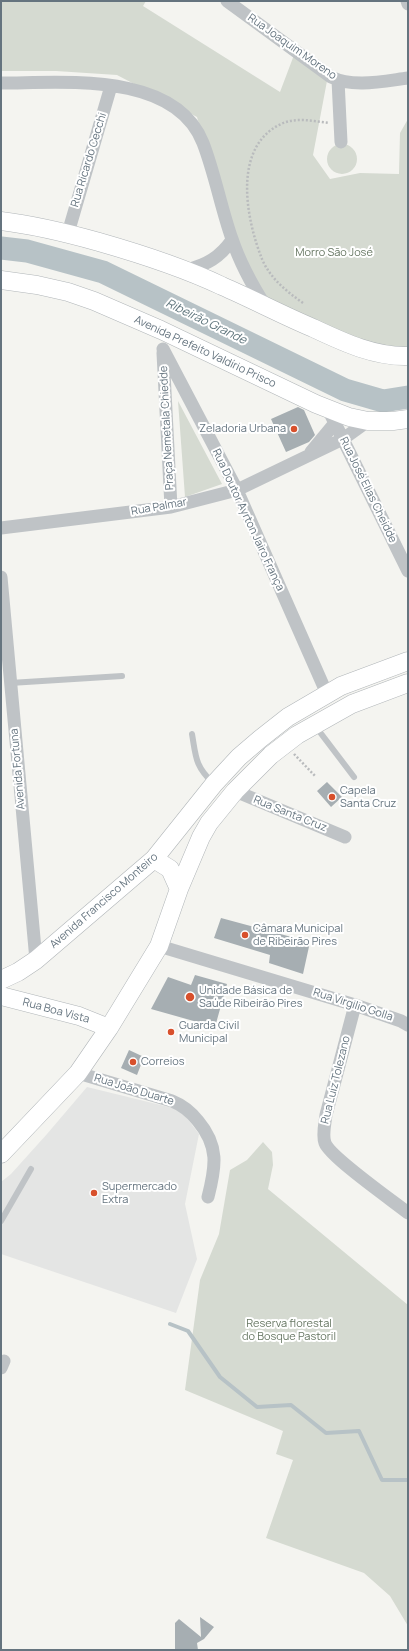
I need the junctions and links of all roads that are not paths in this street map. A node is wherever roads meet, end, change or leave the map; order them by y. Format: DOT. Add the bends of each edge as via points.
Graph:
graph roads {
  1 [pos="227,1"];
  2 [pos="407,1"];
  3 [pos="408,4"];
  4 [pos="408,78"];
  5 [pos="338,80"];
  6 [pos="1,83"];
  7 [pos="111,86"];
  8 [pos="340,142"];
  9 [pos="1,221"];
  10 [pos="68,233"];
  11 [pos="232,240"];
  12 [pos="186,270"];
  13 [pos="1,280"];
  14 [pos="267,308"];
  15 [pos="163,349"];
  16 [pos="408,356"];
  17 [pos="331,416"];
  18 [pos="408,419"];
  19 [pos="368,421"];
  20 [pos="343,438"];
  21 [pos="308,455"];
  22 [pos="236,490"];
  23 [pos="171,507"];
  24 [pos="1,528"];
  25 [pos="408,571"];
  26 [pos="1,576"];
  27 [pos="408,661"];
  28 [pos="122,676"];
  29 [pos="10,683"];
  30 [pos="408,683"];
  31 [pos="327,694"];
  32 [pos="314,724"];
  33 [pos="192,734"];
  34 [pos="354,777"];
  35 [pos="214,784"];
  36 [pos="235,791"];
  37 [pos="346,837"];
  38 [pos="154,859"];
  39 [pos="179,890"];
  40 [pos="159,946"];
  41 [pos="36,960"];
  42 [pos="1,980"];
  43 [pos="1,996"];
  44 [pos="355,1005"];
  45 [pos="408,1025"];
  46 [pos="109,1028"];
  47 [pos="78,1073"];
  48 [pos="1,1154"];
  49 [pos="31,1169"];
  50 [pos="208,1196"];
  51 [pos="408,1213"];
  52 [pos="1,1220"];
  1 -- 5 [label="street, Rua Joaquim Moreno"];
  2 -- 3 [label="street"];
  4 -- 5 [label="street, Rua Joaquim Moreno" via="371,82"];
  5 -- 8 [label="street"];
  6 -- 7 [label="street" via="85,83"];
  7 -- 10 [label="street, Rua Ricardo Cecchi"];
  7 -- 11 [label="street" via="160,99 178,109 192,124 202,143"];
  9 -- 10 [label="main road"];
  10 -- 12 [label="main road"];
  11 -- 12 [label="street" via="220,255 208,263"];
  11 -- 14 [label="street" via="250,281"];
  12 -- 14 [label="main road"];
  13 -- 17 [label="main road, Avenida Prefeito Valdírio Prisco" via="43,286 94,301 161,330"];
  14 -- 16 [label="main road" via="372,352"];
  15 -- 22 [label="street, Rua Doutor Ayrton Jairo França"];
  15 -- 23 [label="street, Praça Nemetala Chiedde"];
  17 -- 19 [label="main road, Avenida Prefeito Valdírio Prisco"];
  17 -- 20 [label="street, Rua José Elias Cheidde"];
  17 -- 21 [label="street, Rua Palmar"];
  18 -- 19 [label="main road, Avenida Prefeito Valdírio Prisco" via="393,422"];
  19 -- 20 [label="street, Rua Palmar"];
  20 -- 21 [label="street, Rua Palmar"];
  20 -- 25 [label="street, Rua José Elias Cheidde"];
  21 -- 22 [label="street, Rua Palmar"];
  22 -- 23 [label="street, Rua Palmar"];
  22 -- 31 [label="street, Rua Doutor Ayrton Jairo França"];
  23 -- 24 [label="street, Rua Palmar"];
  26 -- 29 [label="street, Avenida Fortuna"];
  27 -- 31 [label="main road, Avenida Francisco Monteiro" via="340,686"];
  28 -- 29 [label="lane"];
  29 -- 41 [label="street, Avenida Fortuna"];
  30 -- 32 [label="main road" via="352,704"];
  31 -- 35 [label="main road, Avenida Francisco Monteiro" via="288,717 260,738"];
  32 -- 34 [label="lane"];
  32 -- 36 [label="main road" via="271,755"];
  33 -- 35 [label="lane" via="197,764 202,773"];
  35 -- 38 [label="main road, Avenida Francisco Monteiro"];
  36 -- 37 [label="street, Rua Santa Cruz"];
  36 -- 39 [label="main road" via="201,837"];
  38 -- 39 [label="main road" via="170,869"];
  38 -- 41 [label="main road, Avenida Francisco Monteiro"];
  39 -- 40 [label="main road"];
  40 -- 44 [label="street, Rua Virgilio Golla"];
  40 -- 46 [label="main road"];
  41 -- 42 [label="main road, Avenida Francisco Monteiro"];
  43 -- 46 [label="main road, Rua Boa Vista" via="79,1016"];
  44 -- 45 [label="street, Rua Virgilio Golla"];
  44 -- 51 [label="street, Rua Luiz Tolezano" via="326,1115 325,1142 329,1150 340,1160"];
  46 -- 47 [label="main road"];
  47 -- 48 [label="main road"];
  47 -- 50 [label="street, Rua João Duarte" via="172,1101 182,1105 195,1116 207,1132 213,1146 212,1180"];
  49 -- 52 [label="lane"];
}
